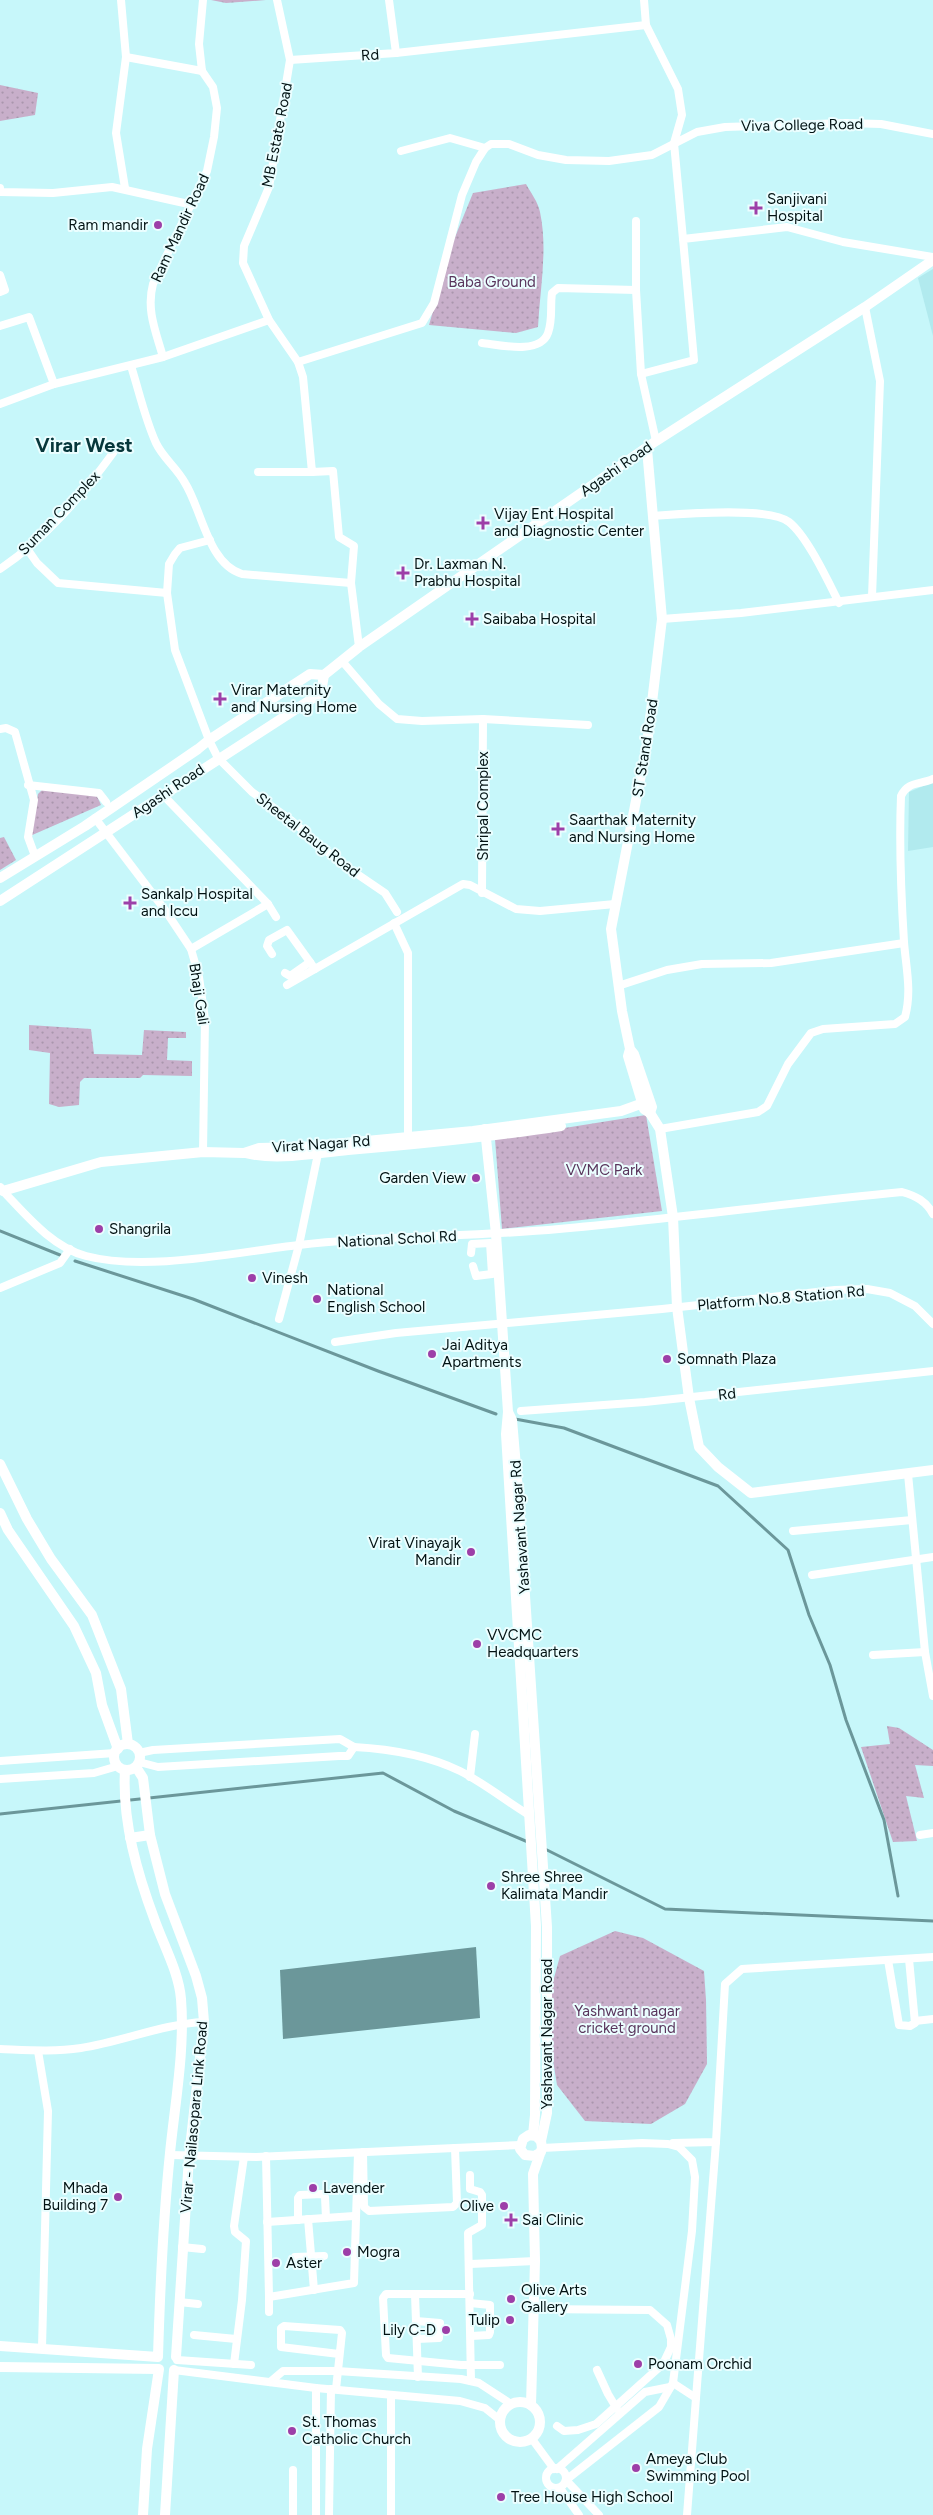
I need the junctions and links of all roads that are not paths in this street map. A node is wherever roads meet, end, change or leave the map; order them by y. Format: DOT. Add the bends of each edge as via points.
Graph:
graph roads {
  1 [pos="121,0"];
  2 [pos="204,0"];
  3 [pos="277,0"];
  4 [pos="389,0"];
  5 [pos="644,0"];
  6 [pos="646,25"];
  7 [pos="396,53"];
  8 [pos="126,57"];
  9 [pos="290,60"];
  10 [pos="202,70"];
  11 [pos="933,134"];
  12 [pos="674,143"];
  13 [pos="486,148"];
  14 [pos="400,151"];
  15 [pos="0,188"];
  16 [pos="125,188"];
  17 [pos="192,205"];
  18 [pos="636,221"];
  19 [pos="686,238"];
  20 [pos="933,259"];
  21 [pos="0,275"];
  22 [pos="636,290"];
  23 [pos="0,292"];
  24 [pos="865,307"];
  25 [pos="268,320"];
  26 [pos="0,326"];
  27 [pos="482,343"];
  28 [pos="162,357"];
  29 [pos="298,362"];
  30 [pos="131,366"];
  31 [pos="641,374"];
  32 [pos="54,384"];
  33 [pos="0,404"];
  34 [pos="656,441"];
  35 [pos="646,449"];
  36 [pos="113,453"];
  37 [pos="258,472"];
  38 [pos="312,472"];
  39 [pos="653,516"];
  40 [pos="210,540"];
  41 [pos="28,550"];
  42 [pos="0,569"];
  43 [pos="351,583"];
  44 [pos="933,590"];
  45 [pos="167,593"];
  46 [pos="933,596"];
  47 [pos="872,597"];
  48 [pos="839,603"];
  49 [pos="662,619"];
  50 [pos="359,646"];
  51 [pos="342,661"];
  52 [pos="324,675"];
  53 [pos="483,718"];
  54 [pos="588,725"];
  55 [pos="0,729"];
  56 [pos="209,740"];
  57 [pos="218,758"];
  58 [pos="933,778"];
  59 [pos="28,785"];
  60 [pos="163,795"];
  61 [pos="106,802"];
  62 [pos="95,818"];
  63 [pos="106,832"];
  64 [pos="35,856"];
  65 [pos="0,878"];
  66 [pos="482,893"];
  67 [pos="0,901"];
  68 [pos="268,904"];
  69 [pos="615,904"];
  70 [pos="397,912"];
  71 [pos="276,917"];
  72 [pos="394,923"];
  73 [pos="904,943"];
  74 [pos="191,949"];
  75 [pos="272,954"];
  76 [pos="312,966"];
  77 [pos="285,973"];
  78 [pos="287,985"];
  79 [pos="618,986"];
  80 [pos="647,1107"];
  81 [pos="660,1129"];
  82 [pos="486,1133"];
  83 [pos="408,1137"];
  84 [pos="319,1149"];
  85 [pos="204,1152"];
  86 [pos="1,1189"];
  87 [pos="933,1214"];
  88 [pos="673,1217"];
  89 [pos="494,1240"];
  90 [pos="299,1245"];
  91 [pos="68,1251"];
  92 [pos="472,1253"];
  93 [pos="473,1266"];
  94 [pos="0,1288"];
  95 [pos="677,1307"];
  96 [pos="279,1320"];
  97 [pos="501,1323"];
  98 [pos="933,1324"];
  99 [pos="335,1342"];
  100 [pos="933,1371"];
  101 [pos="689,1398"];
  102 [pos="508,1412"];
  103 [pos="521,1412"];
  104 [pos="1,1467"];
  105 [pos="933,1470"];
  106 [pos="908,1474"];
  107 [pos="0,1513"];
  108 [pos="912,1520"];
  109 [pos="793,1532"];
  110 [pos="933,1557"];
  111 [pos="916,1559"];
  112 [pos="812,1575"];
  113 [pos="925,1652"];
  114 [pos="873,1655"];
  115 [pos="933,1696"];
  116 [pos="475,1734"];
  117 [pos="354,1747"];
  118 [pos="120,1749"];
  119 [pos="0,1761"];
  120 [pos="138,1761"];
  121 [pos="121,1768"];
  122 [pos="470,1777"];
  123 [pos="0,1779"];
  124 [pos="529,1815"];
  125 [pos="535,1830"];
  126 [pos="933,1833"];
  127 [pos="150,1835"];
  128 [pos="920,1835"];
  129 [pos="130,1838"];
  130 [pos="542,1926"];
  131 [pos="933,1957"];
  132 [pos="909,1959"];
  133 [pos="888,1960"];
  134 [pos="933,2019"];
  135 [pos="915,2021"];
  136 [pos="204,2022"];
  137 [pos="182,2023"];
  138 [pos="0,2049"];
  139 [pos="38,2051"];
  140 [pos="716,2142"];
  141 [pos="539,2144"];
  142 [pos="668,2144"];
  143 [pos="455,2148"];
  144 [pos="521,2149"];
  145 [pos="360,2153"];
  146 [pos="170,2155"];
  147 [pos="266,2156"];
  148 [pos="189,2157"];
  149 [pos="244,2157"];
  150 [pos="533,2174"];
  151 [pos="470,2175"];
  152 [pos="354,2216"];
  153 [pos="326,2218"];
  154 [pos="308,2219"];
  155 [pos="298,2220"];
  156 [pos="267,2222"];
  157 [pos="182,2248"];
  158 [pos="202,2249"];
  159 [pos="311,2256"];
  160 [pos="324,2256"];
  161 [pos="295,2257"];
  162 [pos="535,2261"];
  163 [pos="470,2264"];
  164 [pos="314,2290"];
  165 [pos="415,2294"];
  166 [pos="470,2294"];
  167 [pos="269,2297"];
  168 [pos="178,2302"];
  169 [pos="470,2303"];
  170 [pos="198,2304"];
  171 [pos="534,2309"];
  172 [pos="268,2312"];
  173 [pos="416,2321"];
  174 [pos="194,2335"];
  175 [pos="471,2336"];
  176 [pos="236,2339"];
  177 [pos="417,2339"];
  178 [pos="0,2346"];
  179 [pos="42,2348"];
  180 [pos="339,2354"];
  181 [pos="158,2357"];
  182 [pos="418,2361"];
  183 [pos="176,2363"];
  184 [pos="234,2364"];
  185 [pos="251,2365"];
  186 [pos="500,2365"];
  187 [pos="471,2366"];
  188 [pos="0,2367"];
  189 [pos="159,2369"];
  190 [pos="598,2370"];
  191 [pos="338,2371"];
  192 [pos="418,2377"];
  193 [pos="471,2381"];
  194 [pos="270,2382"];
  195 [pos="672,2385"];
  196 [pos="316,2388"];
  197 [pos="333,2389"];
  198 [pos="391,2395"];
  199 [pos="696,2398"];
  200 [pos="511,2404"];
  201 [pos="530,2405"];
  202 [pos="615,2406"];
  203 [pos="620,2414"];
  204 [pos="500,2420"];
  205 [pos="557,2426"];
  206 [pos="532,2439"];
  207 [pos="555,2469"];
  208 [pos="293,2470"];
  209 [pos="566,2480"];
  210 [pos="560,2488"];
  211 [pos="143,2515"];
  212 [pos="165,2515"];
  213 [pos="293,2515"];
  214 [pos="316,2515"];
  215 [pos="329,2515"];
  216 [pos="391,2515"];
  217 [pos="580,2515"];
  218 [pos="599,2515"];
  219 [pos="687,2515"];
  1 -- 8 [label="street"];
  2 -- 10 [label="street" via="199,44"];
  3 -- 9 [label="street"];
  4 -- 7 [label="street, Rd"];
  5 -- 6 [label="street"];
  6 -- 7 [label="street"];
  6 -- 12 [label="street" via="678,89 682,115"];
  7 -- 9 [label="street, Rd"];
  8 -- 10 [label="street"];
  8 -- 16 [label="street" via="116,133"];
  9 -- 25 [label="street, MB Estate Road" via="269,187 243,253 243,262"];
  10 -- 17 [label="street, Ram Mandir Road" via="213,87 217,108 207,172"];
  11 -- 12 [label="street, Viva College Road" via="881,124 725,127 710,128"];
  12 -- 13 [label="street, Viva College Road" via="652,156 610,161 548,157 509,144 491,144"];
  12 -- 19 [label="street"];
  13 -- 14 [label="street" via="450,138"];
  13 -- 29 [label="street" via="476,162 462,195 434,303 422,323"];
  15 -- 16 [label="street" via="0,192 23,194"];
  16 -- 17 [label="street"];
  17 -- 28 [label="street, Ram Mandir Road" via="150,295 149,309"];
  18 -- 22 [label="street"];
  19 -- 20 [label="street" via="787,227 843,242"];
  19 -- 31 [label="street" via="694,360"];
  20 -- 24 [label="street, Agashi Road"];
  21 -- 23 [label="street" via="5,290"];
  22 -- 27 [label="street" via="558,288 552,293 548,334 541,343 529,346"];
  22 -- 31 [label="street"];
  24 -- 34 [label="street, Agashi Road"];
  24 -- 47 [label="street" via="880,381"];
  25 -- 28 [label="street"];
  25 -- 29 [label="street, MB Estate Road"];
  26 -- 32 [label="street" via="29,317"];
  28 -- 30 [label="street"];
  29 -- 38 [label="street" via="303,377"];
  30 -- 32 [label="street"];
  30 -- 40 [label="street" via="155,442 185,482"];
  31 -- 34 [label="street"];
  32 -- 33 [label="street"];
  34 -- 35 [label="street, Agashi Road"];
  35 -- 39 [label="street, ST Stand Road"];
  35 -- 50 [label="street, Agashi Road"];
  36 -- 41 [label="street, Suman Complex" via="92,481"];
  37 -- 38 [label="street"];
  38 -- 43 [label="street" via="333,471 339,537 354,546"];
  39 -- 48 [label="street" via="720,511 788,520 800,534"];
  39 -- 49 [label="street, ST Stand Road"];
  40 -- 43 [label="street" via="221,561 232,571"];
  40 -- 45 [label="street, Sheetal Baug Road" via="180,548 175,554 169,564"];
  41 -- 42 [label="street, Suman Complex"];
  41 -- 45 [label="street" via="58,583"];
  43 -- 50 [label="street"];
  44 -- 46 [label="street"];
  44 -- 47 [label="street"];
  45 -- 56 [label="street, Sheetal Baug Road" via="174,650"];
  47 -- 48 [label="street"];
  48 -- 49 [label="street"];
  49 -- 69 [label="street, ST Stand Road" via="647,744"];
  50 -- 51 [label="street, Agashi Road"];
  51 -- 52 [label="street, Agashi Road"];
  51 -- 53 [label="street" via="379,704 397,719"];
  52 -- 56 [label="street, Agashi Road" via="310,674"];
  52 -- 57 [label="street, Agashi Road" via="321,693"];
  53 -- 54 [label="street"];
  53 -- 66 [label="street, Shripal Complex"];
  55 -- 59 [label="street" via="14,732"];
  56 -- 57 [label="street, Sheetal Baug Road"];
  56 -- 62 [label="street, Agashi Road"];
  57 -- 60 [label="street, Agashi Road"];
  57 -- 70 [label="street, Sheetal Baug Road" via="252,792 338,861 385,893"];
  58 -- 73 [label="street" via="910,784 901,796"];
  59 -- 61 [label="street" via="100,793"];
  59 -- 64 [label="street" via="34,800 28,837"];
  60 -- 63 [label="street, Agashi Road"];
  60 -- 68 [label="street"];
  62 -- 63 [label="street, Bhaji Gali"];
  62 -- 64 [label="street, Agashi Road"];
  63 -- 67 [label="street, Agashi Road"];
  63 -- 74 [label="street, Bhaji Gali"];
  64 -- 65 [label="street, Agashi Road"];
  66 -- 69 [label="street" via="516,909 540,911"];
  66 -- 72 [label="street" via="463,884"];
  68 -- 71 [label="street"];
  68 -- 74 [label="street"];
  69 -- 79 [label="street, ST Stand Road" via="611,929"];
  72 -- 76 [label="street"];
  72 -- 83 [label="street" via="408,953"];
  73 -- 79 [label="street" via="771,963 702,964 667,970"];
  73 -- 81 [label="street" via="910,984 905,1017 895,1024 823,1029 811,1033 788,1064 767,1106 758,1112"];
  74 -- 85 [label="street, Bhaji Gali" via="205,1020"];
  75 -- 76 [label="street" via="268,942 287,930"];
  76 -- 77 [label="street" via="290,976"];
  76 -- 78 [label="street"];
  79 -- 80 [label="street, ST Stand Road" via="630,1049"];
  80 -- 81 [label="street, ST Stand Road"];
  80 -- 82 [label="street, Virat Nagar Rd"];
  81 -- 88 [label="street"];
  82 -- 83 [label="street, Virat Nagar Rd"];
  82 -- 84 [label="street"];
  82 -- 89 [label="street, Yashavant Nagar Rd"];
  83 -- 84 [label="street, Virat Nagar Rd"];
  84 -- 85 [label="street, Virat Nagar Rd" via="259,1148 244,1153"];
  84 -- 90 [label="street"];
  85 -- 86 [label="street, Virat Nagar Rd" via="102,1162"];
  86 -- 91 [label="street, National Schol Rd" via="40,1229"];
  87 -- 88 [label="street, National Schol Rd" via="915,1195 902,1192"];
  88 -- 89 [label="street, National Schol Rd"];
  88 -- 95 [label="street"];
  89 -- 90 [label="street, National Schol Rd"];
  89 -- 92 [label="street" via="472,1244"];
  89 -- 93 [label="street" via="492,1274 476,1276"];
  89 -- 97 [label="street, Yashavant Nagar Rd"];
  90 -- 91 [label="street, National Schol Rd" via="142,1262 109,1261"];
  90 -- 96 [label="street"];
  91 -- 94 [label="street" via="60,1263"];
  95 -- 97 [label="street, Platform No.8 Station Rd"];
  95 -- 98 [label="street, Platform No.8 Station Rd" via="868,1289 890,1293 915,1306"];
  95 -- 101 [label="street"];
  97 -- 99 [label="street, Platform No.8 Station Rd"];
  97 -- 102 [label="street, Yashavant Nagar Rd"];
  100 -- 101 [label="street, Rd"];
  101 -- 103 [label="street, Rd"];
  101 -- 106 [label="street" via="698,1447 751,1493"];
  102 -- 124 [label="street" via="505,1420"];
  102 -- 125 [label="street, Yashavant Nagar Rd" via="512,1420 518,1490"];
  104 -- 118 [label="street" via="51,1559 92,1615 121,1689"];
  105 -- 106 [label="street"];
  106 -- 108 [label="street"];
  107 -- 118 [label="street" via="8,1530 74,1626 96,1674 102,1705"];
  108 -- 109 [label="street"];
  108 -- 111 [label="street"];
  110 -- 111 [label="street"];
  111 -- 112 [label="street"];
  111 -- 113 [label="street"];
  113 -- 114 [label="street"];
  113 -- 115 [label="street"];
  116 -- 122 [label="street"];
  117 -- 120 [label="street" via="348,1756 158,1767"];
  117 -- 120 [label="street" via="340,1739 153,1750"];
  117 -- 122 [label="street" via="388,1749 424,1757"];
  118 -- 119 [label="street"];
  118 -- 120 [label="street, Virar - Nailasopara Link Road" via="134,1746"];
  118 -- 121 [label="street, Virar - Nailasopara Link Road" via="114,1759"];
  120 -- 121 [label="street"];
  120 -- 127 [label="street, Virar - Nailasopara Link Road"];
  121 -- 123 [label="street" via="94,1773"];
  121 -- 129 [label="street, Virar - Nailasopara Link Road"];
  122 -- 124 [label="street"];
  124 -- 125 [label="street"];
  125 -- 130 [label="street, Yashavant Nagar Rd"];
  126 -- 128 [label="street"];
  127 -- 129 [label="street"];
  127 -- 136 [label="street, Virar - Nailasopara Link Road" via="165,1894 196,1976"];
  129 -- 137 [label="street, Virar - Nailasopara Link Road" via="147,1901 181,1996"];
  130 -- 141 [label="street, Yashavant Nagar Road" via="547,2113"];
  131 -- 132 [label="street"];
  132 -- 133 [label="street"];
  132 -- 135 [label="street"];
  133 -- 135 [label="street" via="899,2025 910,2026"];
  133 -- 140 [label="street" via="753,1966 742,1968 725,1984"];
  134 -- 135 [label="street"];
  136 -- 137 [label="street"];
  136 -- 148 [label="street, Virar - Nailasopara Link Road"];
  137 -- 139 [label="street" via="80,2048"];
  137 -- 146 [label="street, Virar - Nailasopara Link Road"];
  138 -- 139 [label="street"];
  139 -- 179 [label="street" via="48,2111"];
  140 -- 142 [label="street"];
  140 -- 199 [label="street"];
  141 -- 142 [label="street"];
  141 -- 144 [label="street" via="523,2139"];
  141 -- 144 [label="street" via="531,2157"];
  141 -- 150 [label="street, Yashavant Nagar Road"];
  142 -- 195 [label="street" via="679,2148 692,2160 695,2177 692,2231"];
  143 -- 144 [label="street"];
  143 -- 145 [label="street"];
  143 -- 145 [label="street" via="457,2203 453,2207 416,2209 369,2211 364,2207"];
  144 -- 150 [label="street"];
  145 -- 147 [label="street"];
  145 -- 152 [label="street"];
  146 -- 148 [label="street"];
  146 -- 181 [label="street, Virar - Nailasopara Link Road"];
  147 -- 149 [label="street"];
  147 -- 156 [label="street"];
  148 -- 149 [label="street"];
  148 -- 157 [label="street, Virar - Nailasopara Link Road"];
  149 -- 176 [label="street" via="234,2226 235,2232 246,2241"];
  150 -- 162 [label="street"];
  151 -- 163 [label="street" via="470,2190 482,2195 482,2225 468,2233"];
  152 -- 153 [label="street"];
  152 -- 164 [label="street" via="354,2283"];
  153 -- 154 [label="street"];
  153 -- 155 [label="street" via="322,2194 300,2195"];
  154 -- 155 [label="street"];
  154 -- 159 [label="street"];
  155 -- 156 [label="street"];
  156 -- 167 [label="street"];
  157 -- 158 [label="street"];
  157 -- 168 [label="street, Virar - Nailasopara Link Road"];
  159 -- 160 [label="street"];
  159 -- 161 [label="street"];
  159 -- 164 [label="street"];
  162 -- 163 [label="street"];
  162 -- 171 [label="street"];
  163 -- 166 [label="street"];
  164 -- 167 [label="street"];
  165 -- 166 [label="street"];
  165 -- 173 [label="street"];
  165 -- 182 [label="street" via="386,2294 383,2298 386,2355 388,2358"];
  166 -- 169 [label="street"];
  167 -- 172 [label="street"];
  168 -- 170 [label="street"];
  168 -- 183 [label="street, Virar - Nailasopara Link Road"];
  169 -- 175 [label="street"];
  169 -- 175 [label="street" via="490,2305 489,2335"];
  171 -- 201 [label="street"];
  171 -- 202 [label="street" via="650,2310 667,2325 671,2347 663,2364"];
  173 -- 177 [label="street"];
  173 -- 177 [label="street" via="440,2323 438,2338"];
  174 -- 176 [label="street"];
  175 -- 187 [label="street"];
  176 -- 184 [label="street"];
  177 -- 182 [label="street"];
  178 -- 179 [label="street"];
  179 -- 181 [label="street"];
  180 -- 180 [label="street" via="281,2347 281,2328 340,2330"];
  180 -- 191 [label="street"];
  181 -- 183 [label="street" via="167,2352"];
  181 -- 189 [label="street"];
  182 -- 187 [label="street"];
  182 -- 192 [label="street"];
  183 -- 184 [label="street"];
  183 -- 189 [label="street" via="168,2373"];
  183 -- 194 [label="street"];
  183 -- 212 [label="street, Virar - Nailasopara Link Road"];
  184 -- 185 [label="street"];
  186 -- 187 [label="street"];
  187 -- 193 [label="street"];
  188 -- 189 [label="street"];
  189 -- 211 [label="street" via="147,2449"];
  190 -- 202 [label="street"];
  191 -- 192 [label="street"];
  191 -- 194 [label="street" via="283,2371"];
  191 -- 197 [label="street"];
  192 -- 193 [label="street"];
  193 -- 200 [label="street"];
  194 -- 196 [label="street"];
  195 -- 199 [label="street"];
  195 -- 203 [label="street" via="646,2392"];
  195 -- 209 [label="street" via="659,2407"];
  196 -- 197 [label="street"];
  196 -- 214 [label="street"];
  197 -- 198 [label="street"];
  197 -- 215 [label="street"];
  198 -- 204 [label="street" via="460,2401 485,2408"];
  198 -- 216 [label="street"];
  199 -- 219 [label="street"];
  200 -- 201 [label="street"];
  200 -- 204 [label="street"];
  201 -- 206 [label="street" via="540,2418 537,2433"];
  202 -- 203 [label="street"];
  202 -- 205 [label="street" via="596,2424 564,2431"];
  203 -- 207 [label="street"];
  204 -- 206 [label="street" via="503,2433 513,2441"];
  206 -- 207 [label="street"];
  207 -- 209 [label="street" via="563,2472"];
  207 -- 210 [label="street" via="549,2472 547,2482"];
  208 -- 213 [label="street"];
  209 -- 210 [label="street"];
  209 -- 218 [label="street"];
  210 -- 217 [label="street"];
}
